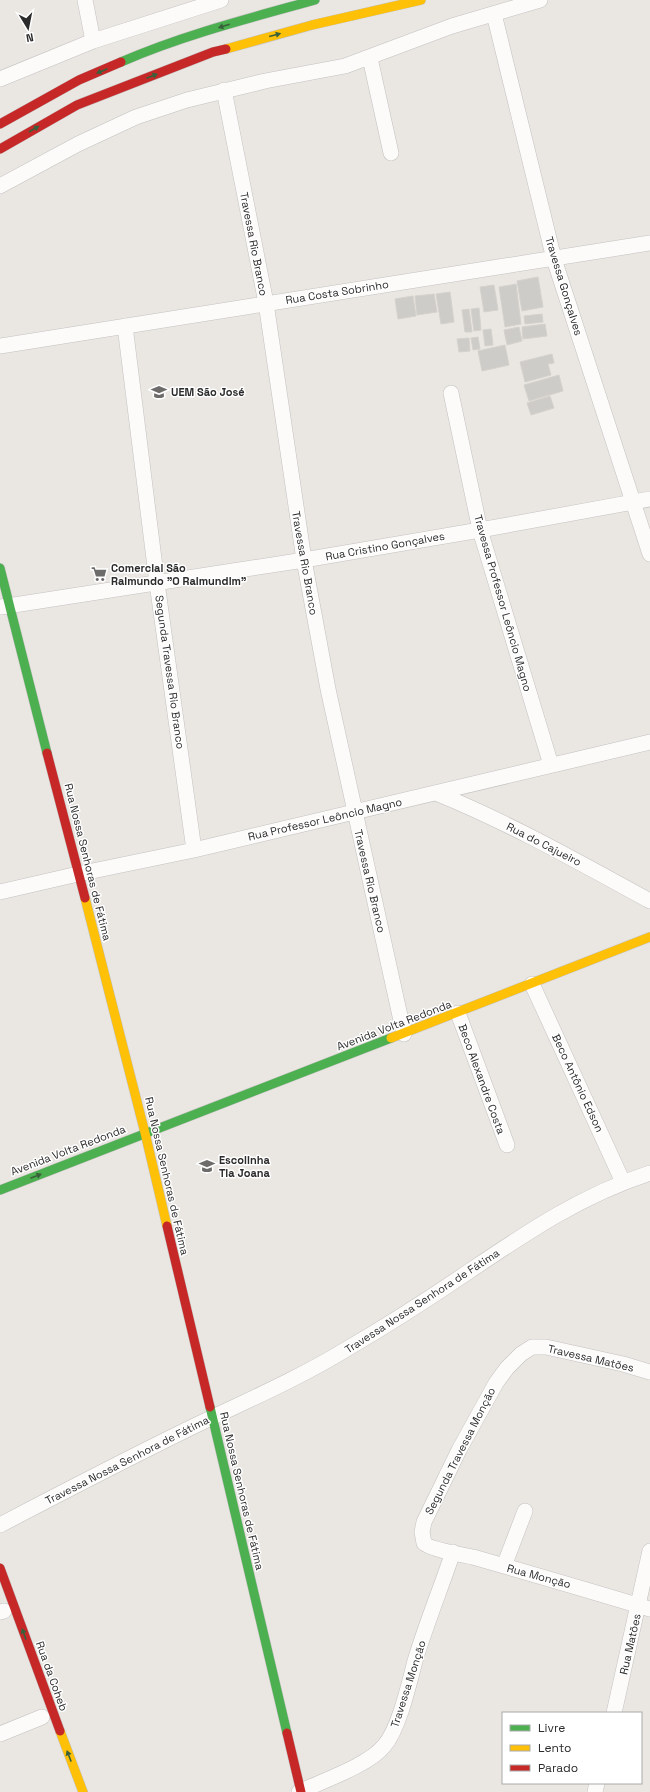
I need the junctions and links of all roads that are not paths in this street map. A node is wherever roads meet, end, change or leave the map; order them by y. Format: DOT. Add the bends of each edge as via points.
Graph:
graph roads {
  1 [pos="85,0"];
  2 [pos="221,0"];
  3 [pos="315,0"];
  4 [pos="421,0"];
  5 [pos="540,0"];
  6 [pos="494,14"];
  7 [pos="93,41"];
  8 [pos="370,58"];
  9 [pos="0,79"];
  10 [pos="224,90"];
  11 [pos="0,124"];
  12 [pos="0,149"];
  13 [pos="391,153"];
  14 [pos="0,186"];
  15 [pos="650,243"];
  16 [pos="554,259"];
  17 [pos="266,303"];
  18 [pos="125,326"];
  19 [pos="0,346"];
  20 [pos="451,393"];
  21 [pos="650,499"];
  22 [pos="632,502"];
  23 [pos="480,530"];
  24 [pos="650,554"];
  25 [pos="304,560"];
  26 [pos="0,568"];
  27 [pos="157,582"];
  28 [pos="5,607"];
  29 [pos="650,742"];
  30 [pos="551,765"];
  31 [pos="436,793"];
  32 [pos="354,811"];
  33 [pos="194,850"];
  34 [pos="78,874"];
  35 [pos="0,892"];
  36 [pos="650,901"];
  37 [pos="650,937"];
  38 [pos="532,984"];
  39 [pos="458,1013"];
  40 [pos="404,1034"];
  41 [pos="145,1133"];
  42 [pos="507,1145"];
  43 [pos="650,1173"];
  44 [pos="0,1181"];
  45 [pos="623,1182"];
  46 [pos="0,1190"];
  47 [pos="532,1347"];
  48 [pos="650,1372"];
  49 [pos="212,1417"];
  50 [pos="525,1511"];
  51 [pos="0,1525"];
  52 [pos="426,1546"];
  53 [pos="650,1551"];
  54 [pos="453,1552"];
  55 [pos="504,1566"];
  56 [pos="0,1568"];
  57 [pos="644,1607"];
  58 [pos="614,1712"];
  59 [pos="42,1718"];
  60 [pos="0,1734"];
  61 [pos="83,1792"];
  62 [pos="300,1792"];
  1 -- 7 [label="street"];
  2 -- 7 [label="street"];
  3 -- 11 [label="main road, one-way" via="142,53 79,80"];
  12 -- 4 [label="main road, one-way" via="78,105 213,52 312,25"];
  5 -- 6 [label="street"];
  6 -- 8 [label="street" via="452,26"];
  6 -- 16 [label="street, Travessa Gonçalves"];
  7 -- 9 [label="street"];
  8 -- 10 [label="street" via="345,66"];
  8 -- 13 [label="street"];
  10 -- 14 [label="street" via="136,118 78,144"];
  10 -- 17 [label="street, Travessa Rio Branco"];
  15 -- 16 [label="street, Rua Costa Sobrinho"];
  16 -- 17 [label="street, Rua Costa Sobrinho"];
  16 -- 22 [label="street, Travessa Gonçalves"];
  17 -- 18 [label="street, Rua Costa Sobrinho"];
  17 -- 25 [label="street, Travessa Rio Branco"];
  18 -- 19 [label="street, Rua Costa Sobrinho"];
  18 -- 27 [label="street, Segunda Travessa Rio Branco"];
  20 -- 23 [label="street, Travessa Professor Leôncio Magno"];
  21 -- 22 [label="street, Rua Cristino Gonçalves"];
  22 -- 23 [label="street, Rua Cristino Gonçalves"];
  22 -- 24 [label="street, Travessa Gonçalves"];
  23 -- 25 [label="street, Rua Cristino Gonçalves"];
  23 -- 30 [label="street, Travessa Professor Leôncio Magno"];
  25 -- 27 [label="street, Rua Cristino Gonçalves"];
  25 -- 32 [label="street, Travessa Rio Branco"];
  26 -- 28 [label="main road, Rua Nossa Senhoras de Fátima"];
  27 -- 28 [label="street, Rua Cristino Gonçalves"];
  27 -- 33 [label="street, Segunda Travessa Rio Branco"];
  28 -- 34 [label="main road, Rua Nossa Senhoras de Fátima"];
  29 -- 30 [label="street, Rua Professor Leôncio Magno"];
  30 -- 31 [label="street, Rua Professor Leôncio Magno"];
  31 -- 32 [label="street, Rua Professor Leôncio Magno"];
  31 -- 36 [label="street, Rua do Cajueiro" via="469,806 550,846"];
  32 -- 33 [label="street, Rua Professor Leôncio Magno"];
  32 -- 40 [label="street, Travessa Rio Branco"];
  33 -- 34 [label="street, Rua Professor Leôncio Magno"];
  34 -- 35 [label="street, Rua Professor Leôncio Magno"];
  34 -- 41 [label="main road, Rua Nossa Senhoras de Fátima"];
  37 -- 38 [label="main road, Avenida Volta Redonda"];
  38 -- 39 [label="main road, Avenida Volta Redonda"];
  38 -- 45 [label="street, Beco Antônio Edson"];
  39 -- 40 [label="main road, Avenida Volta Redonda"];
  39 -- 42 [label="street, Beco Alexandre Costa"];
  40 -- 41 [label="main road, Avenida Volta Redonda"];
  41 -- 44 [label="main road, Avenida Volta Redonda" via="55,1160"];
  46 -- 41 [label="main road, Avenida Volta Redonda, one-way"];
  41 -- 49 [label="main road, Rua Nossa Senhoras de Fátima"];
  43 -- 45 [label="street, Travessa Nossa Senhora de Fátima"];
  45 -- 49 [label="street, Travessa Nossa Senhora de Fátima" via="564,1210 344,1352"];
  47 -- 48 [label="street, Travessa Matões" via="546,1347"];
  47 -- 52 [label="street, Segunda Travessa Monção" via="507,1368 484,1404 424,1522 423,1538"];
  49 -- 51 [label="street, Travessa Nossa Senhora de Fátima"];
  49 -- 62 [label="main road, Rua Nossa Senhoras de Fátima"];
  50 -- 55 [label="street"];
  52 -- 54 [label="street, Rua Monção"];
  53 -- 57 [label="street, Rua Matões"];
  54 -- 55 [label="street, Rua Monção"];
  54 -- 62 [label="street, Travessa Monção" via="390,1737 375,1755 361,1764"];
  55 -- 57 [label="street, Rua Monção"];
  61 -- 56 [label="main road, Rua da Coheb, one-way"];
  57 -- 58 [label="street, Rua Matões"];
  59 -- 60 [label="street"];
}
